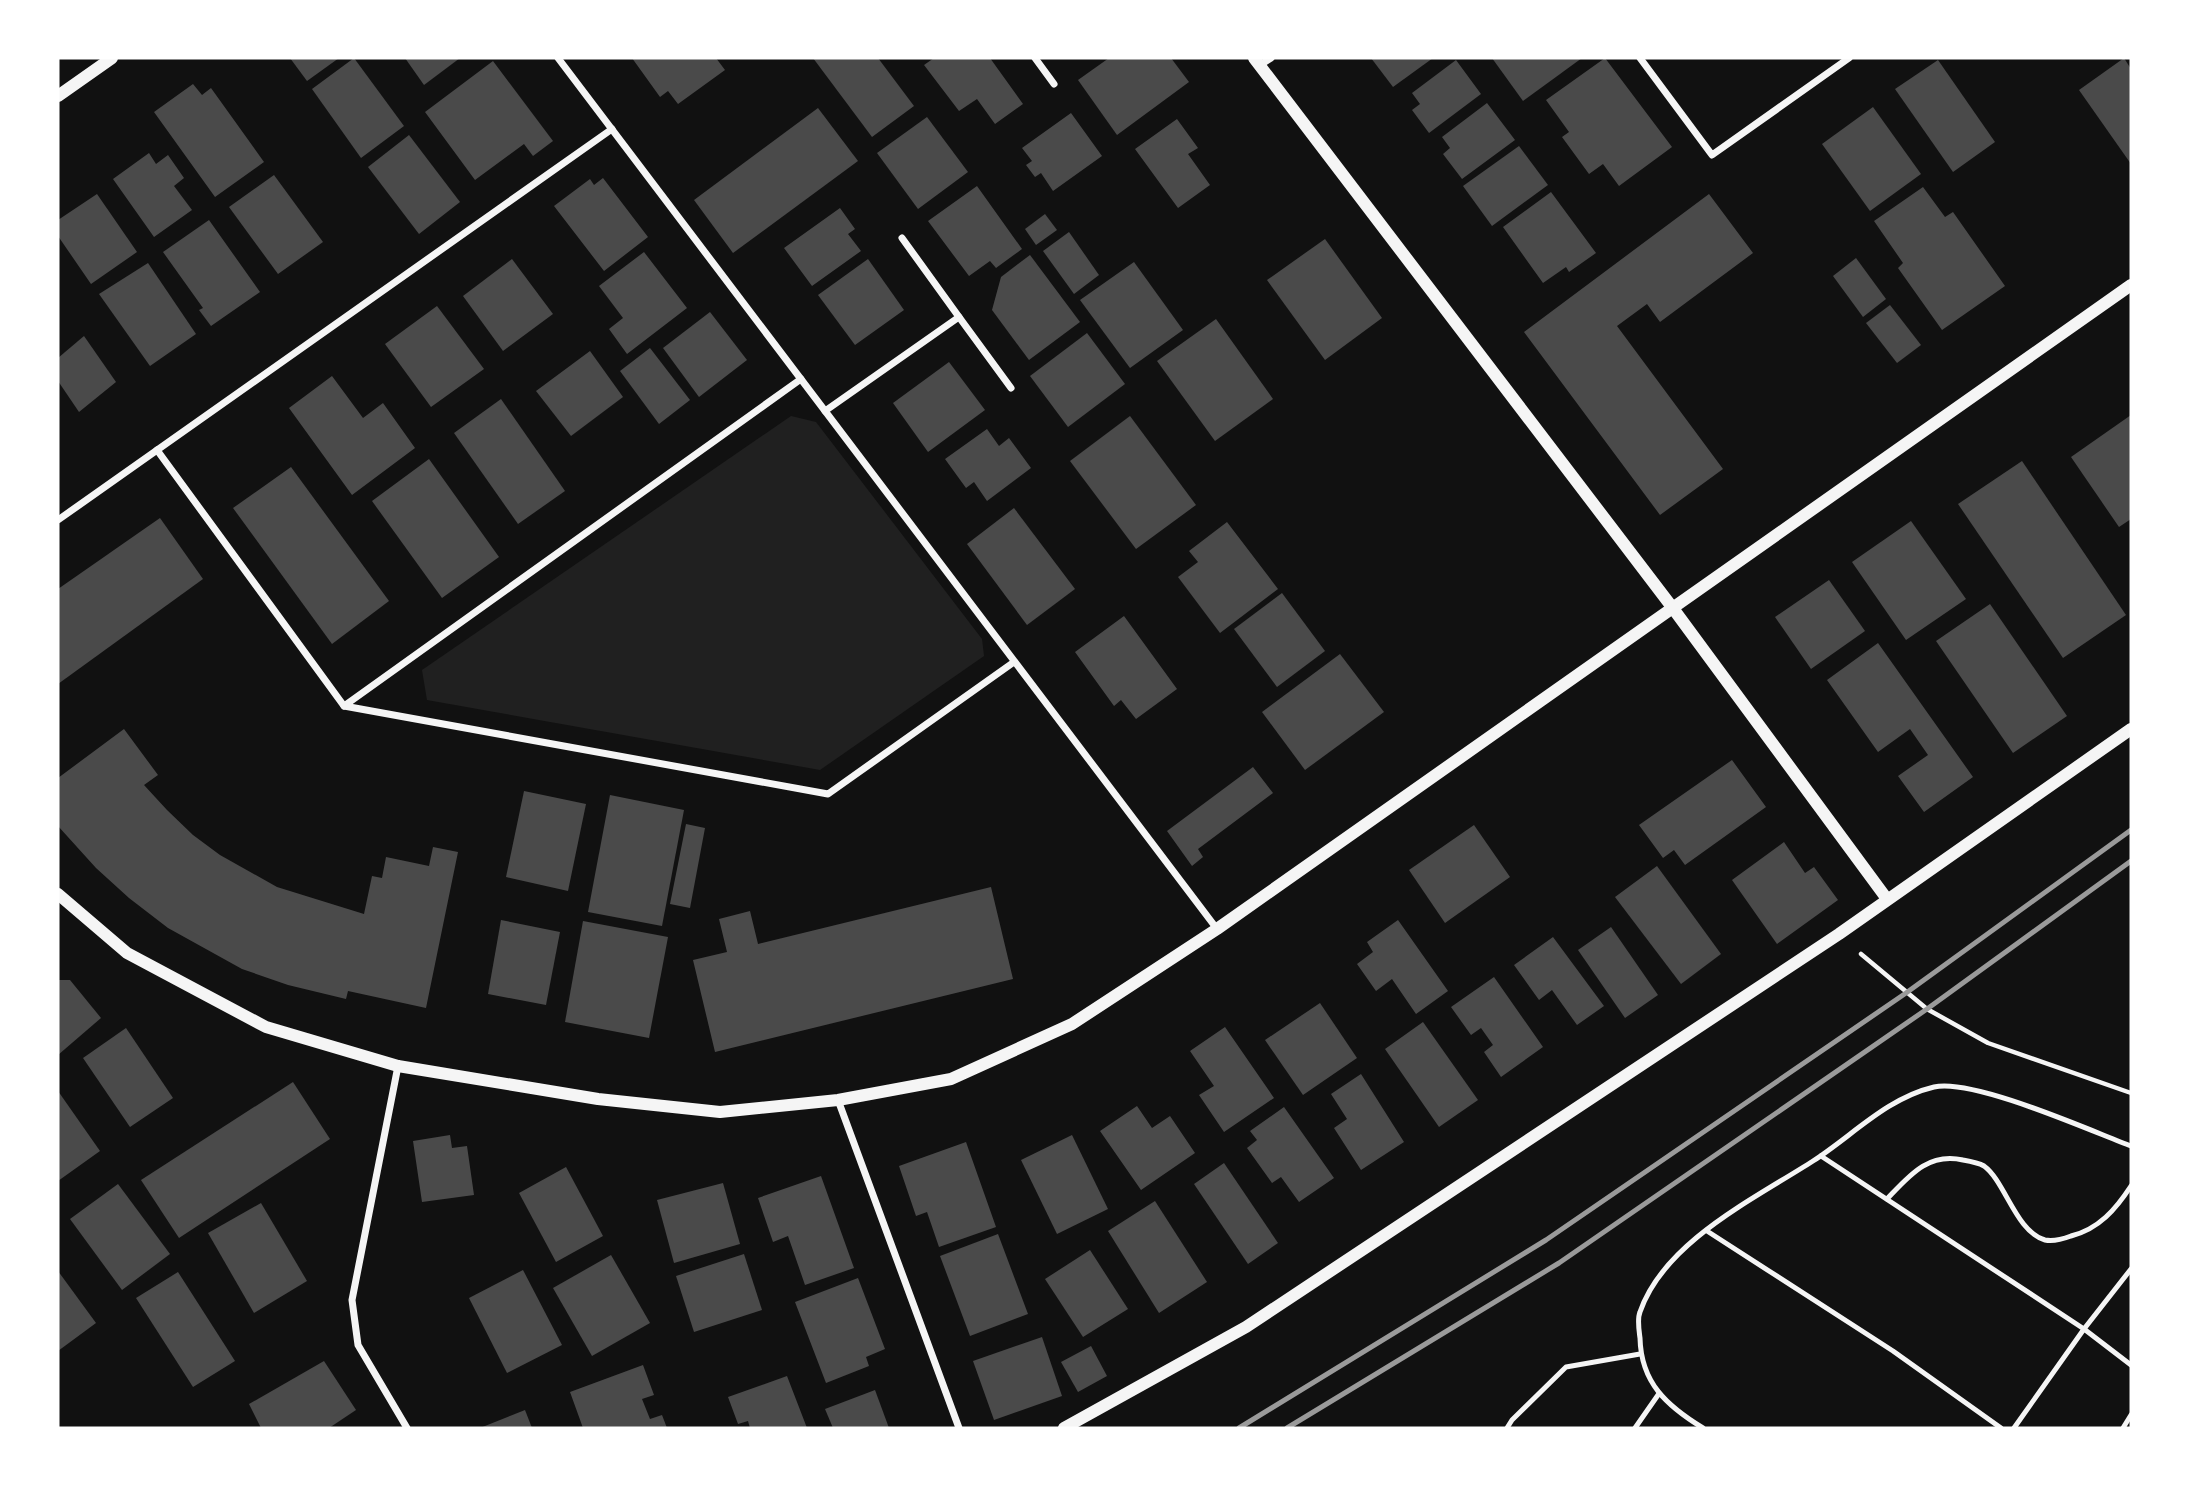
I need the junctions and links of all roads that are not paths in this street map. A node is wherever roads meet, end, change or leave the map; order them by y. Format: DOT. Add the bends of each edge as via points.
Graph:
graph roads {
  1 [pos="112,58"];
  2 [pos="558,58"];
  3 [pos="1035,58"];
  4 [pos="1640,58"];
  5 [pos="1849,58"];
  6 [pos="1262,60"];
  7 [pos="1054,84"];
  8 [pos="58,96"];
  9 [pos="612,129"];
  10 [pos="902,237"];
  11 [pos="2131,285"];
  12 [pos="959,317"];
  13 [pos="801,379"];
  14 [pos="1011,388"];
  15 [pos="825,411"];
  16 [pos="157,450"];
  17 [pos="58,520"];
  18 [pos="1672,607"];
  19 [pos="1014,662"];
  20 [pos="344,706"];
  21 [pos="2131,729"];
  22 [pos="58,894"];
  23 [pos="1887,899"];
  24 [pos="1217,929"];
  25 [pos="398,1066"];
  26 [pos="838,1100"];
  27 [pos="2131,1146"];
  28 [pos="1821,1156"];
  29 [pos="2131,1185"];
  30 [pos="1887,1199"];
  31 [pos="1707,1231"];
  32 [pos="2131,1269"];
  33 [pos="2084,1329"];
  34 [pos="1640,1354"];
  35 [pos="2131,1365"];
  36 [pos="1658,1395"];
  37 [pos="2131,1415"];
  38 [pos="407,1428"];
  39 [pos="959,1428"];
  40 [pos="1064,1428"];
  41 [pos="1507,1428"];
  42 [pos="1634,1428"];
  43 [pos="1703,1428"];
  44 [pos="2001,1428"];
  45 [pos="2014,1428"];
  46 [pos="2123,1428"];
  1 -- 8 [label="street"];
  2 -- 9 [label="street"];
  3 -- 7 [label="street"];
  4 -- 5 [label="street" via="1712,155"];
  6 -- 18 [label="street"];
  9 -- 13 [label="street"];
  9 -- 16 [label="street"];
  10 -- 12 [label="street"];
  11 -- 18 [label="street"];
  12 -- 14 [label="street"];
  12 -- 15 [label="street"];
  13 -- 15 [label="street"];
  13 -- 20 [label="street"];
  15 -- 19 [label="street"];
  16 -- 17 [label="street"];
  16 -- 20 [label="street"];
  18 -- 23 [label="street"];
  18 -- 24 [label="street"];
  19 -- 20 [label="street" via="828,794"];
  19 -- 24 [label="street"];
  21 -- 23 [label="street"];
  22 -- 25 [label="street" via="127,953 266,1027"];
  23 -- 40 [label="street" via="1246,1327"];
  24 -- 26 [label="street" via="1072,1024 951,1079"];
  25 -- 26 [label="street" via="598,1099 720,1112"];
  25 -- 38 [label="street" via="352,1300 358,1345"];
  26 -- 39 [label="street"];
  27 -- 28 [label="lane" via="2022,1104 1969,1089 1936,1086 1896,1101"];
  28 -- 30 [label="lane"];
  28 -- 31 [label="lane"];
  29 -- 30 [label="lane" via="2118,1206 2098,1224 2058,1240 2044,1240 2025,1225 1984,1166 1961,1160 1940,1157 1908,1177"];
  30 -- 33 [label="lane"];
  31 -- 34 [label="lane" via="1679,1252 1654,1280 1639,1314"];
  31 -- 44 [label="lane" via="1893,1351"];
  32 -- 33 [label="lane"];
  33 -- 35 [label="lane"];
  33 -- 45 [label="lane"];
  34 -- 36 [label="lane"];
  34 -- 41 [label="lane" via="1566,1367"];
  36 -- 42 [label="lane"];
  36 -- 43 [label="lane"];
  37 -- 46 [label="lane"];
}
